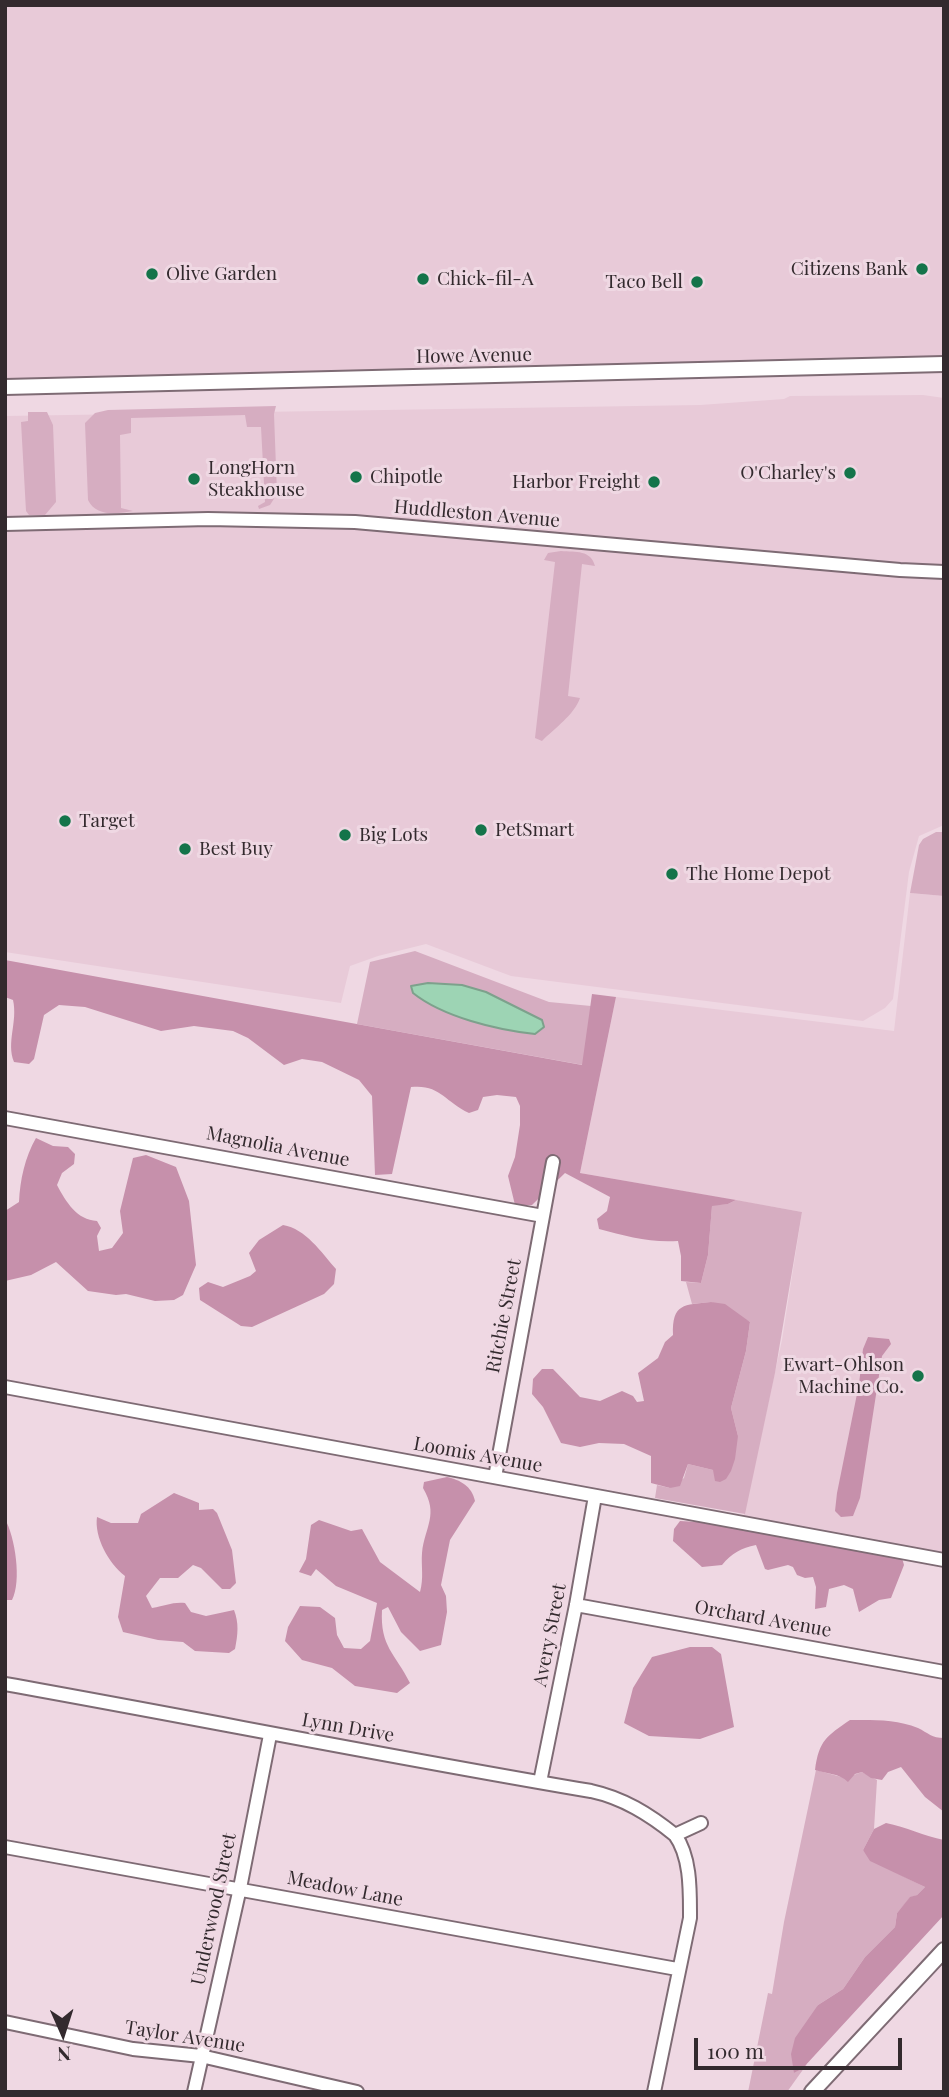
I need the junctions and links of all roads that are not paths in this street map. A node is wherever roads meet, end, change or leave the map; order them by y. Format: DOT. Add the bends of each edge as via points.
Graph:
graph roads {
  1 [pos="944,364"];
  2 [pos="5,387"];
  3 [pos="5,524"];
  4 [pos="944,572"];
  5 [pos="5,1118"];
  6 [pos="553,1162"];
  7 [pos="543,1216"];
  8 [pos="5,1387"];
  9 [pos="495,1478"];
  10 [pos="595,1496"];
  11 [pos="944,1560"];
  12 [pos="576,1605"];
  13 [pos="944,1672"];
  14 [pos="5,1684"];
  15 [pos="270,1735"];
  16 [pos="540,1782"];
  17 [pos="701,1823"];
  18 [pos="675,1835"];
  19 [pos="5,1847"];
  20 [pos="240,1888"];
  21 [pos="944,1950"];
  22 [pos="677,1969"];
  23 [pos="5,2022"];
  24 [pos="201,2056"];
  25 [pos="194,2092"];
  26 [pos="357,2092"];
  27 [pos="654,2092"];
  28 [pos="811,2092"];
  1 -- 2 [label="street, Howe Avenue"];
  3 -- 4 [label="street, Huddleston Avenue" via="208,519 355,522"];
  5 -- 7 [label="street, Magnolia Avenue"];
  6 -- 7 [label="street, Ritchie Street"];
  7 -- 9 [label="street, Ritchie Street"];
  8 -- 9 [label="street, Loomis Avenue"];
  9 -- 10 [label="street, Loomis Avenue"];
  10 -- 11 [label="street, Loomis Avenue"];
  10 -- 12 [label="street, Avery Street"];
  12 -- 13 [label="street, Orchard Avenue"];
  12 -- 16 [label="street, Avery Street"];
  14 -- 15 [label="street, Lynn Drive"];
  15 -- 16 [label="street, Lynn Drive"];
  15 -- 20 [label="street, Underwood Street"];
  16 -- 18 [label="street, Lynn Drive" via="613,1797"];
  17 -- 18 [label="street"];
  18 -- 22 [label="street" via="683,1847 690,1896 690,1918"];
  19 -- 20 [label="street, Meadow Lane"];
  20 -- 22 [label="street, Meadow Lane"];
  20 -- 24 [label="street, Underwood Street"];
  21 -- 28 [label="street"];
  22 -- 27 [label="street"];
  23 -- 24 [label="street, Taylor Avenue" via="133,2049"];
  24 -- 25 [label="street, Underwood Street"];
  24 -- 26 [label="street, Taylor Avenue"];
}
